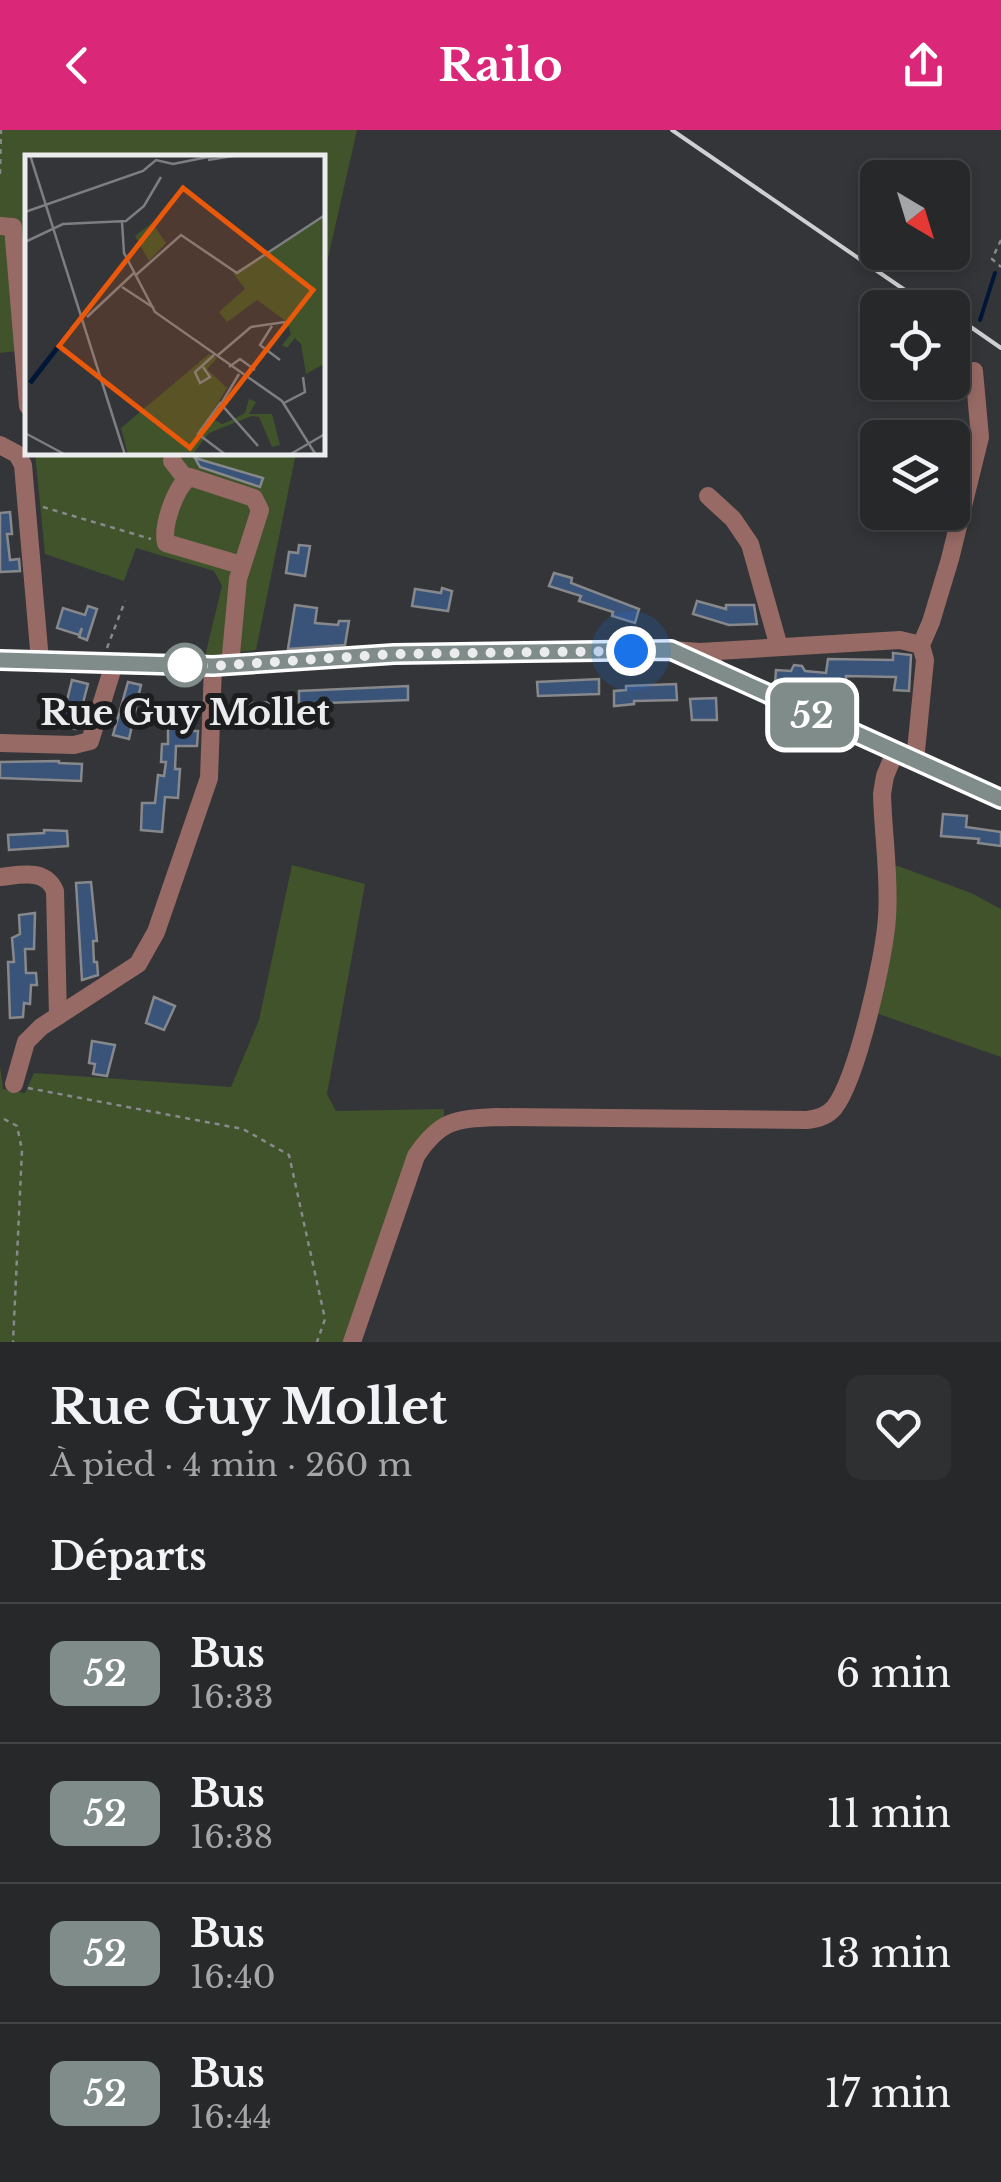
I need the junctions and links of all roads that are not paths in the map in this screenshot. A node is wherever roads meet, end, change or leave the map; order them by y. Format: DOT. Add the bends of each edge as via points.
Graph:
graph roads {
  1 [pos="0,226"];
  2 [pos="25,370"];
  3 [pos="974,371"];
  4 [pos="0,444"];
  5 [pos="27,459"];
  6 [pos="172,461"];
  7 [pos="186,480"];
  8 [pos="708,496"];
  9 [pos="241,565"];
  10 [pos="921,645"];
  11 [pos="779,647"];
  12 [pos="697,657"];
  13 [pos="0,660"];
  14 [pos="40,662"];
  15 [pos="108,664"];
  16 [pos="222,666"];
  17 [pos="0,743"];
  18 [pos="895,752"];
  19 [pos="916,761"];
  20 [pos="1001,799"];
  21 [pos="0,877"];
  22 [pos="58,1016"];
  23 [pos="14,1084"];
  24 [pos="352,1342"];
  1 -- 2 [label="street" via="13,226"];
  3 -- 10 [label="street" via="976,463"];
  4 -- 5 [label="street"];
  5 -- 14 [label="street"];
  6 -- 7 [label="street"];
  7 -- 9 [label="street" via="254,498 260,510"];
  7 -- 9 [label="street" via="166,543"];
  8 -- 11 [label="street" via="750,544"];
  9 -- 16 [label="street"];
  10 -- 11 [label="street" via="900,640"];
  10 -- 19 [label="street"];
  11 -- 12 [label="street"];
  12 -- 16 [label="street" via="671,650 394,654"];
  12 -- 18 [label="street" via="728,678"];
  13 -- 14 [label="street"];
  14 -- 15 [label="street"];
  15 -- 16 [label="street"];
  15 -- 17 [label="street" via="90,741"];
  16 -- 22 [label="street" via="210,778 156,932 138,964"];
  18 -- 19 [label="street"];
  18 -- 24 [label="street" via="882,794 887,918 868,1018 832,1110 807,1120 450,1122 416,1156"];
  19 -- 20 [label="street"];
  21 -- 22 [label="street" via="42,875 52,882"];
  22 -- 23 [label="street" via="26,1042"];
}
